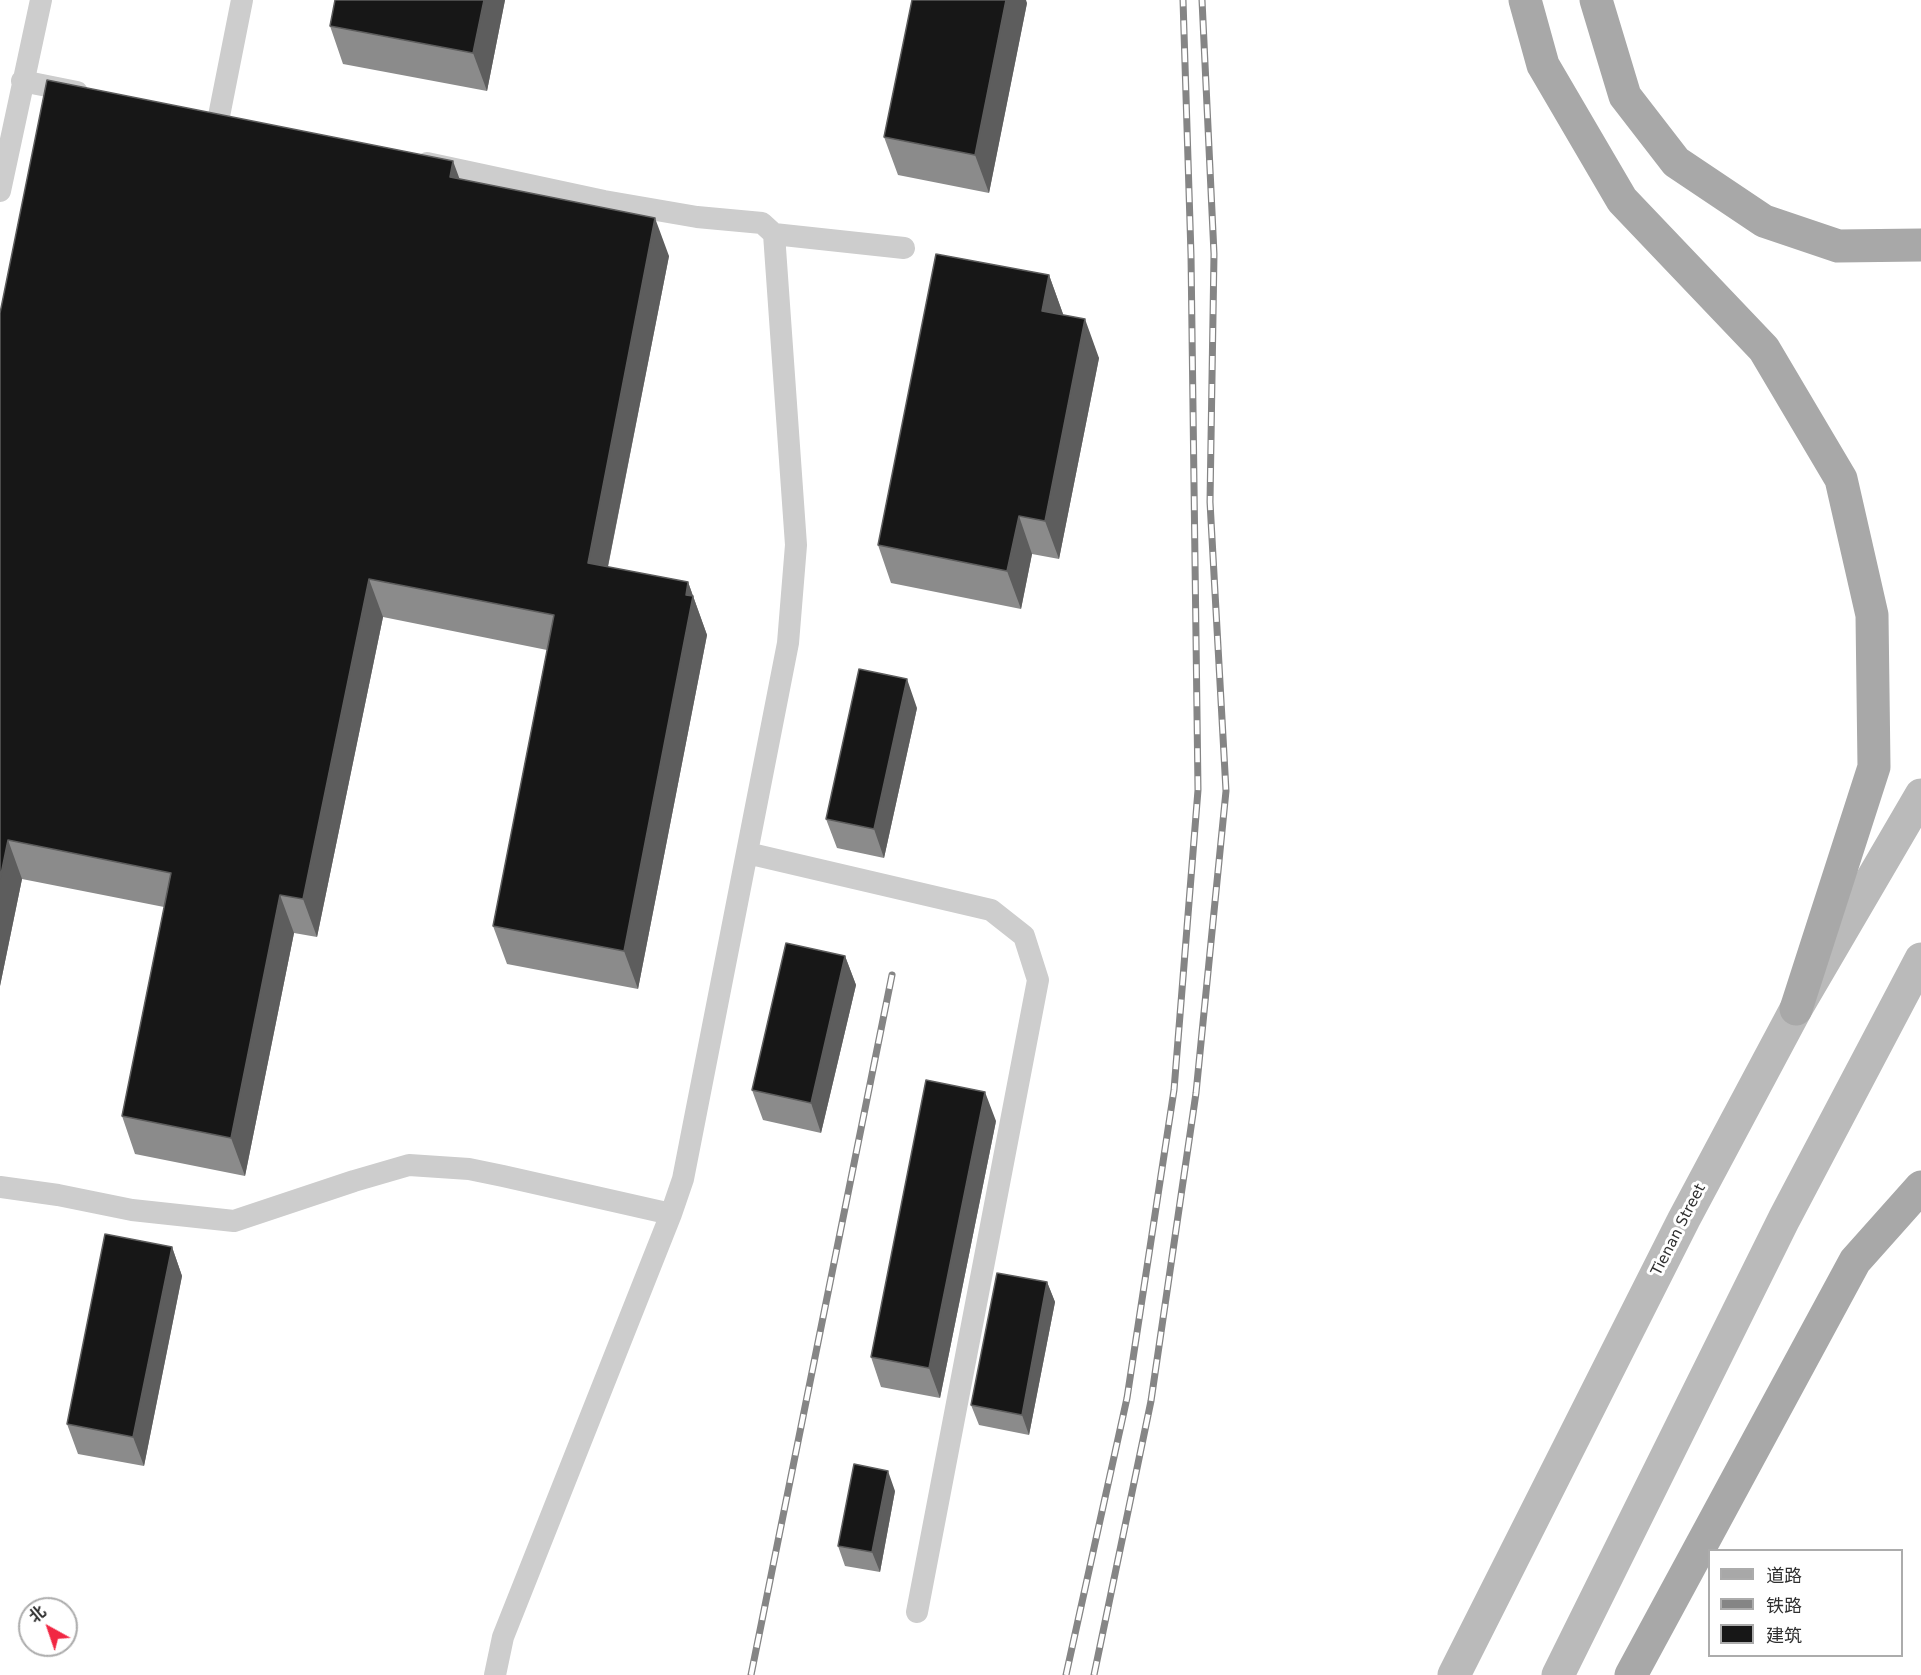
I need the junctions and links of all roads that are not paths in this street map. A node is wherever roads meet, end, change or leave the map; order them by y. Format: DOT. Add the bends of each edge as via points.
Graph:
graph roads {
  1 [pos="41,0"];
  2 [pos="242,0"];
  3 [pos="1525,0"];
  4 [pos="1596,0"];
  5 [pos="22,81"];
  6 [pos="103,97"];
  7 [pos="195,116"];
  8 [pos="218,121"];
  9 [pos="241,125"];
  10 [pos="402,158"];
  11 [pos="0,191"];
  12 [pos="774,234"];
  13 [pos="1921,245"];
  14 [pos="904,248"];
  15 [pos="1921,795"];
  16 [pos="747,853"];
  17 [pos="1921,959"];
  18 [pos="1796,1009"];
  19 [pos="0,1186"];
  20 [pos="1921,1187"];
  21 [pos="671,1214"];
  22 [pos="917,1611"];
  23 [pos="495,1675"];
  24 [pos="1454,1675"];
  25 [pos="1558,1675"];
  26 [pos="1630,1675"];
  1 -- 5 [label="lane"];
  2 -- 8 [label="lane"];
  3 -- 18 [label="main road" via="1543,65 1622,200 1764,349 1841,478 1872,615 1874,767"];
  4 -- 13 [label="main road" via="1625,96 1676,162 1764,221 1838,246"];
  5 -- 6 [label="lane"];
  5 -- 11 [label="lane"];
  7 -- 8 [label="lane"];
  8 -- 9 [label="lane"];
  10 -- 12 [label="lane" via="615,203 697,218 762,224"];
  12 -- 14 [label="lane"];
  12 -- 16 [label="lane" via="796,545 788,644"];
  15 -- 18 [label="main road, Tienan Street"];
  16 -- 21 [label="lane" via="683,1179"];
  16 -- 22 [label="lane" via="991,910 1024,936 1038,980"];
  17 -- 25 [label="main road" via="1784,1219"];
  18 -- 24 [label="main road, Tienan Street" via="1684,1219"];
  19 -- 21 [label="lane" via="132,1210 234,1221 409,1165 469,1169"];
  20 -- 26 [label="main road" via="1855,1261"];
  21 -- 23 [label="lane" via="503,1637"];
}
